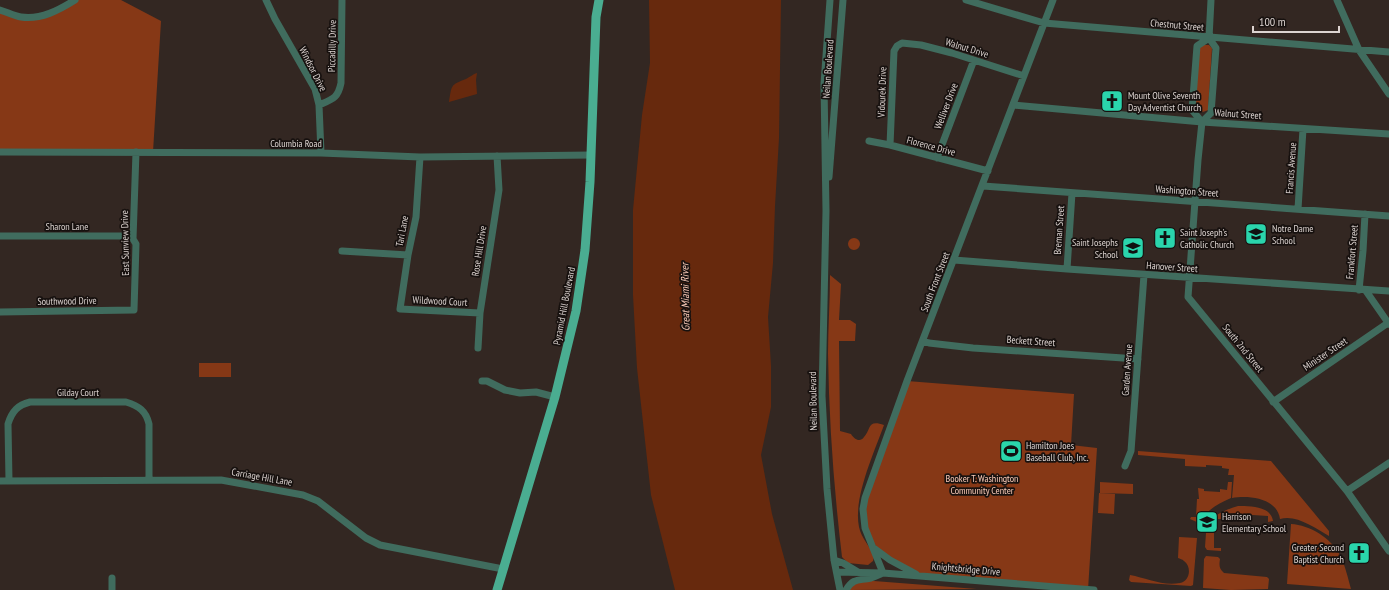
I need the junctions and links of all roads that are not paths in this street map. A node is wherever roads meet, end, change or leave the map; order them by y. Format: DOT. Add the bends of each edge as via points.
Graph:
graph roads {
  1 [pos="75,0"];
  2 [pos="266,0"];
  3 [pos="342,0"];
  4 [pos="593,0"];
  5 [pos="599,0"];
  6 [pos="830,0"];
  7 [pos="843,0"];
  8 [pos="966,0"];
  9 [pos="1053,0"];
  10 [pos="1212,0"];
  11 [pos="1337,0"];
  12 [pos="0,10"];
  13 [pos="596,17"];
  14 [pos="1044,24"];
  15 [pos="1209,38"];
  16 [pos="902,43"];
  17 [pos="1359,50"];
  18 [pos="1389,52"];
  19 [pos="974,60"];
  20 [pos="1024,76"];
  21 [pos="1389,94"];
  22 [pos="319,105"];
  23 [pos="1013,105"];
  24 [pos="1202,122"];
  25 [pos="1303,129"];
  26 [pos="1389,134"];
  27 [pos="869,141"];
  28 [pos="890,145"];
  29 [pos="0,152"];
  30 [pos="136,152"];
  31 [pos="321,153"];
  32 [pos="591,155"];
  33 [pos="497,156"];
  34 [pos="420,157"];
  35 [pos="937,158"];
  36 [pos="988,171"];
  37 [pos="983,186"];
  38 [pos="1072,193"];
  39 [pos="1195,202"];
  40 [pos="1298,209"];
  41 [pos="826,211"];
  42 [pos="1365,214"];
  43 [pos="1389,216"];
  44 [pos="0,236"];
  45 [pos="133,239"];
  46 [pos="342,251"];
  47 [pos="408,255"];
  48 [pos="954,260"];
  49 [pos="1067,269"];
  50 [pos="1144,275"];
  51 [pos="1189,278"];
  52 [pos="1362,290"];
  53 [pos="1389,292"];
  54 [pos="400,309"];
  55 [pos="134,310"];
  56 [pos="0,312"];
  57 [pos="480,313"];
  58 [pos="1388,323"];
  59 [pos="923,341"];
  60 [pos="478,348"];
  61 [pos="1138,359"];
  62 [pos="482,381"];
  63 [pos="555,397"];
  64 [pos="1273,402"];
  65 [pos="1388,464"];
  66 [pos="1125,466"];
  67 [pos="150,480"];
  68 [pos="0,481"];
  69 [pos="9,481"];
  70 [pos="1346,491"];
  71 [pos="875,549"];
  72 [pos="1389,551"];
  73 [pos="834,560"];
  74 [pos="503,569"];
  75 [pos="837,572"];
  76 [pos="858,572"];
  77 [pos="883,573"];
  78 [pos="919,576"];
  79 [pos="112,578"];
  80 [pos="112,590"];
  81 [pos="497,590"];
  82 [pos="840,590"];
  83 [pos="846,590"];
  84 [pos="1094,590"];
  1 -- 12 [label="street" via="47,15 34,17 21,17"];
  2 -- 22 [label="street, Windsor Drive" via="315,89"];
  3 -- 22 [label="street, Piccadilly Drive" via="341,83 334,98"];
  4 -- 13 [label="main road, Pyramid Hill Boulevard"];
  5 -- 13 [label="main road, Pyramid Hill Boulevard"];
  6 -- 41 [label="street, Neilan Boulevard" via="824,84"];
  7 -- 41 [label="street, Neilan Boulevard"];
  8 -- 14 [label="street, Chestnut Street"];
  9 -- 14 [label="street, South Front Street"];
  10 -- 15 [label="street, South 2nd Street"];
  11 -- 17 [label="street"];
  13 -- 32 [label="main road, Pyramid Hill Boulevard"];
  14 -- 15 [label="street, Chestnut Street"];
  14 -- 20 [label="street, South Front Street"];
  15 -- 17 [label="street, Chestnut Street"];
  15 -- 24 [label="street, South 2nd Street" via="1216,48 1211,113"];
  15 -- 24 [label="street" via="1197,46 1194,77 1192,110"];
  16 -- 19 [label="street, Walnut Drive"];
  16 -- 28 [label="street, Vidourek Drive" via="894,51"];
  17 -- 18 [label="street, Chestnut Street"];
  17 -- 21 [label="street"];
  19 -- 20 [label="street, Walnut Drive"];
  19 -- 35 [label="street, Welliver Drive"];
  20 -- 23 [label="street, South Front Street"];
  22 -- 31 [label="street, Windsor Drive"];
  23 -- 24 [label="street, Walnut Street"];
  23 -- 36 [label="street, South Front Street"];
  24 -- 25 [label="street, Walnut Street"];
  24 -- 39 [label="street, South 2nd Street"];
  25 -- 26 [label="street, Walnut Street"];
  25 -- 40 [label="street, Francis Avenue"];
  27 -- 28 [label="street, Florence Drive"];
  28 -- 35 [label="street, Florence Drive"];
  29 -- 30 [label="street, Columbia Road"];
  30 -- 31 [label="street, Columbia Road"];
  30 -- 45 [label="street, East Sunview Drive"];
  31 -- 34 [label="street, Columbia Road"];
  32 -- 33 [label="street, Columbia Road"];
  32 -- 63 [label="main road, Pyramid Hill Boulevard" via="581,280 576,312"];
  33 -- 34 [label="street, Columbia Road"];
  33 -- 57 [label="street, Rose Hill Drive" via="499,190"];
  34 -- 47 [label="street, Tari Lane" via="416,217"];
  35 -- 36 [label="street, Florence Drive"];
  36 -- 37 [label="street, South Front Street"];
  37 -- 38 [label="street, Washington Street"];
  37 -- 48 [label="street, South Front Street"];
  38 -- 39 [label="street, Washington Street"];
  38 -- 49 [label="street, Breman Street"];
  39 -- 40 [label="street, Washington Street"];
  39 -- 51 [label="street, South 2nd Street"];
  40 -- 42 [label="street, Washington Street"];
  41 -- 73 [label="street, Neilan Boulevard" via="822,396 826,482"];
  42 -- 43 [label="street, Washington Street"];
  42 -- 52 [label="street, Frankfort Street"];
  44 -- 45 [label="street, Sharon Lane" via="127,236"];
  45 -- 55 [label="street, East Sunview Drive" via="136,244"];
  46 -- 47 [label="street"];
  47 -- 54 [label="street, Tari Lane"];
  48 -- 49 [label="street, Hanover Street"];
  48 -- 59 [label="street, South Front Street"];
  49 -- 50 [label="street, Hanover Street"];
  50 -- 51 [label="street, Hanover Street"];
  50 -- 61 [label="street, Garden Avenue"];
  51 -- 52 [label="street, Hanover Street"];
  51 -- 64 [label="street, South 2nd Street" via="1188,296"];
  52 -- 53 [label="street, Hanover Street"];
  52 -- 58 [label="street"];
  54 -- 57 [label="street, Wildwood Court"];
  55 -- 56 [label="street, Southwood Drive"];
  57 -- 60 [label="street, Rose Hill Drive"];
  58 -- 64 [label="street, Minister Street"];
  59 -- 61 [label="street, Beckett Street" via="973,348"];
  59 -- 71 [label="street, South Front Street" via="865,498 863,519"];
  61 -- 66 [label="street, Garden Avenue" via="1131,451"];
  62 -- 63 [label="street" via="505,390 520,393 536,392"];
  63 -- 74 [label="main road, Pyramid Hill Boulevard"];
  64 -- 70 [label="street, South 2nd Street"];
  65 -- 70 [label="street"];
  67 -- 69 [label="street, Carriage Hill Lane"];
  67 -- 69 [label="street, Gilday Court" via="150,424 147,415 141,409 126,402 30,402 21,404 10,415"];
  67 -- 74 [label="street, Carriage Hill Lane" via="221,480 303,495 318,501 366,538 380,544"];
  68 -- 69 [label="street, Carriage Hill Lane"];
  70 -- 72 [label="street, South 2nd Street"];
  71 -- 77 [label="street, South Front Street"];
  71 -- 78 [label="street"];
  73 -- 75 [label="street, Neilan Boulevard"];
  73 -- 76 [label="street"];
  74 -- 81 [label="main road, Pyramid Hill Boulevard"];
  75 -- 76 [label="street, Knightsbridge Drive"];
  75 -- 82 [label="street, Neilan Boulevard"];
  76 -- 77 [label="street, Knightsbridge Drive"];
  77 -- 78 [label="street, Knightsbridge Drive"];
  77 -- 83 [label="street" via="871,578 857,579"];
  78 -- 84 [label="street, Knightsbridge Drive"];
  79 -- 80 [label="street"];
}
